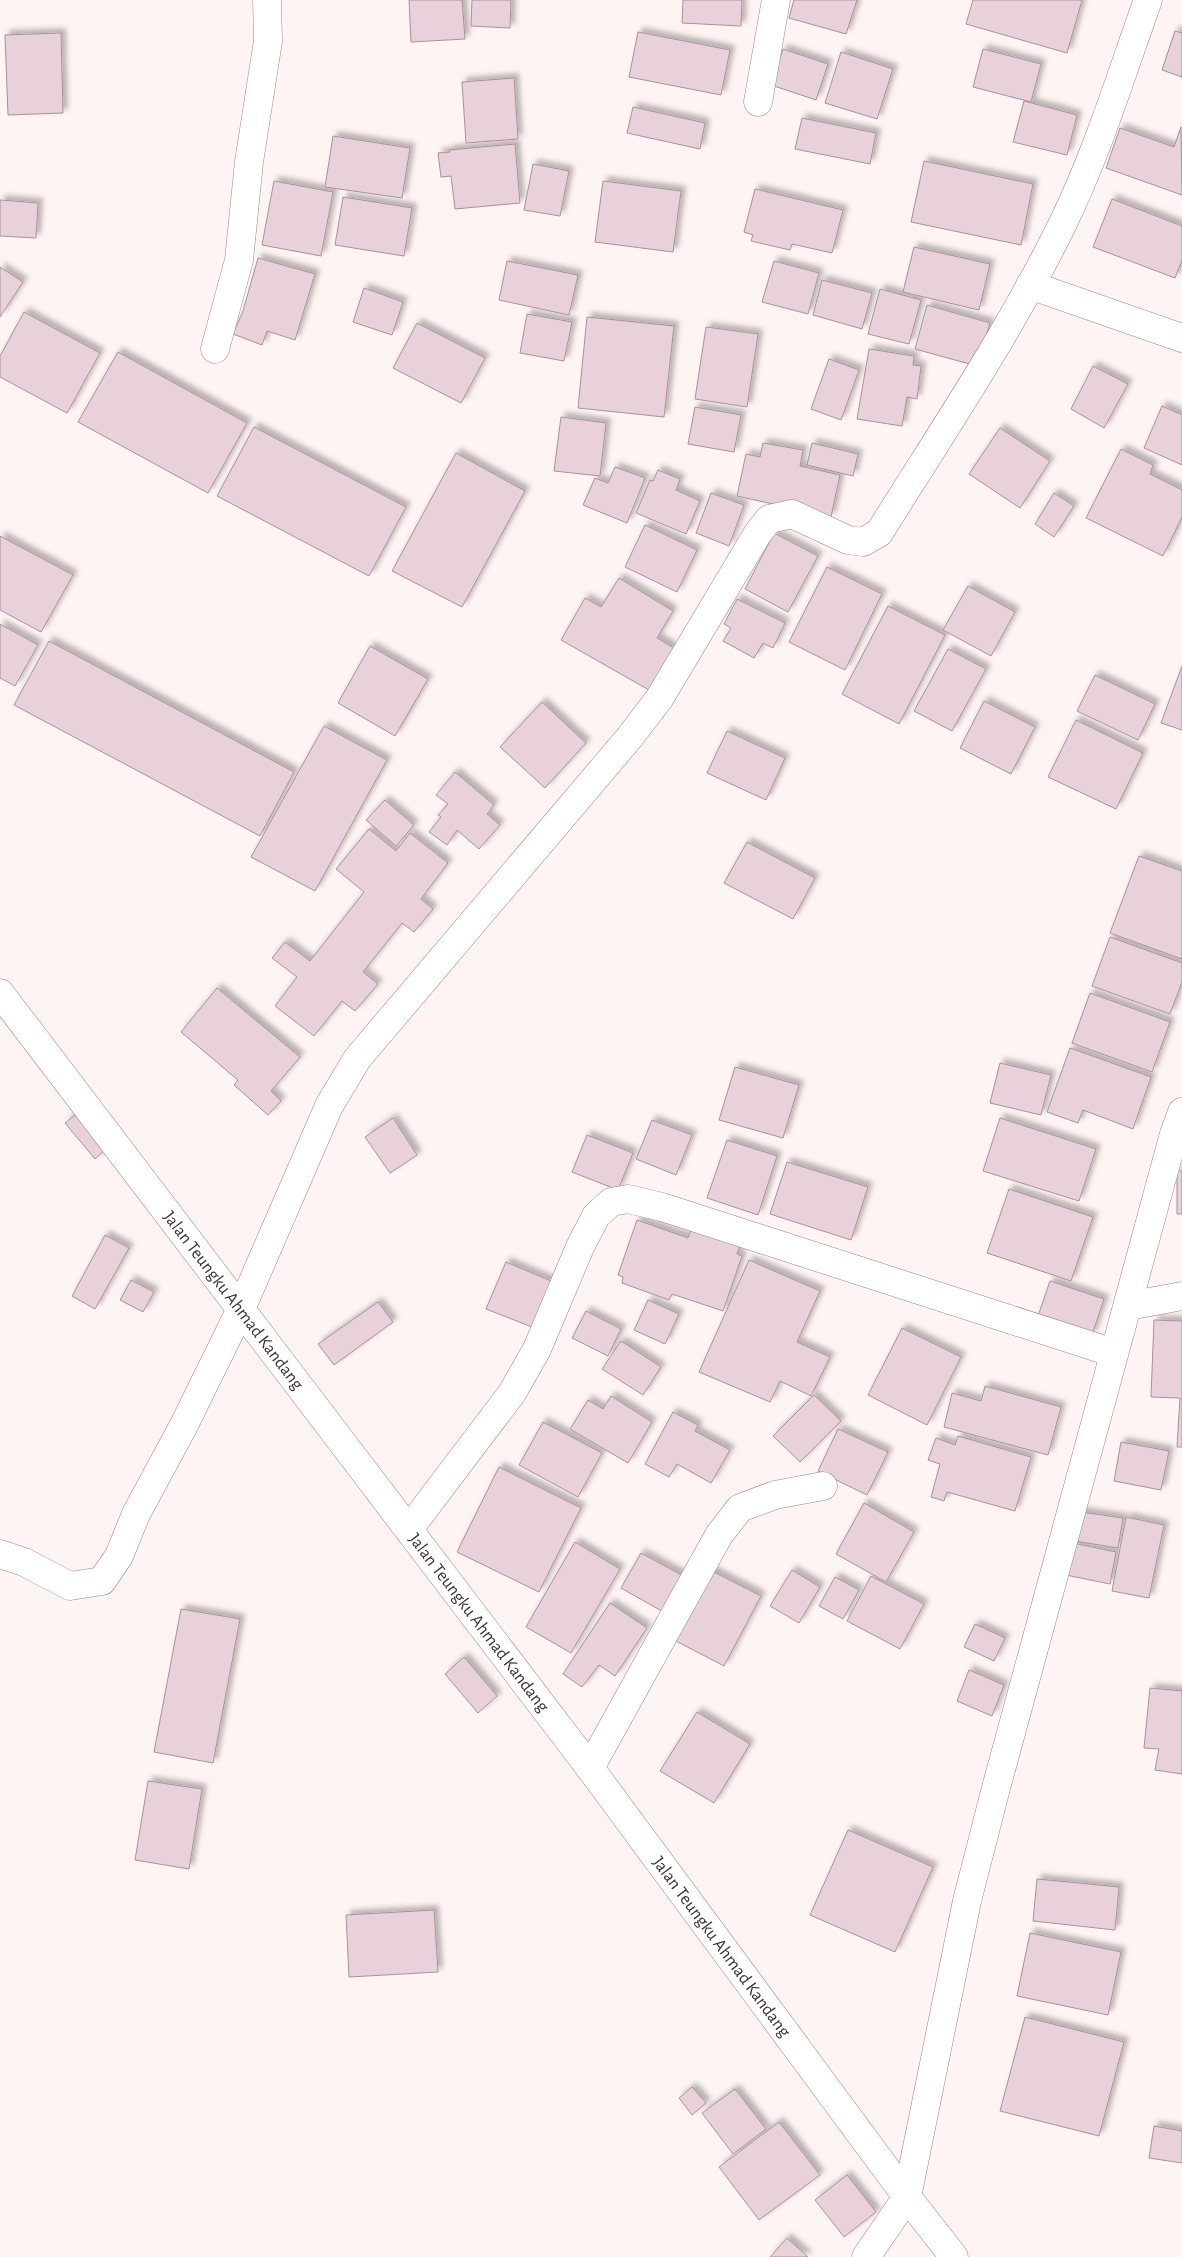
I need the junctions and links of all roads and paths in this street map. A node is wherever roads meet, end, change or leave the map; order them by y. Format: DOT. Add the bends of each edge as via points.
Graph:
graph roads {
  1 [pos="267,0"];
  2 [pos="776,0"];
  3 [pos="1148,0"];
  4 [pos="758,102"];
  5 [pos="1030,286"];
  6 [pos="1182,338"];
  7 [pos="214,349"];
  8 [pos="0,993"];
  9 [pos="1182,1112"];
  10 [pos="1182,1296"];
  11 [pos="1128,1306"];
  12 [pos="240,1309"];
  13 [pos="1114,1353"];
  14 [pos="823,1486"];
  15 [pos="409,1529"];
  16 [pos="0,1554"];
  17 [pos="590,1768"];
  18 [pos="907,2197"];
  19 [pos="866,2257"];
  20 [pos="954,2257"];
  1 -- 7 [label="street" via="268,41 249,162 239,260"];
  2 -- 4 [label="street"];
  3 -- 5 [label="street" via="1080,187"];
  5 -- 6 [label="street"];
  5 -- 12 [label="street" via="879,533 863,542 848,540 792,514 770,519 758,533 659,699 357,1059 329,1106"];
  8 -- 12 [label="street, Jalan Teungku Ahmad Kandang"];
  9 -- 11 [label="street"];
  10 -- 11 [label="street"];
  11 -- 13 [label="street"];
  12 -- 15 [label="street, Jalan Teungku Ahmad Kandang"];
  12 -- 16 [label="street" via="184,1425 136,1514 119,1556 102,1581 70,1586 24,1562"];
  13 -- 15 [label="street" via="662,1207 628,1199 611,1202 596,1216 580,1246 537,1349 512,1393"];
  13 -- 18 [label="street" via="967,1901"];
  14 -- 17 [label="street" via="775,1495 740,1508 719,1535"];
  15 -- 17 [label="street, Jalan Teungku Ahmad Kandang"];
  17 -- 18 [label="street, Jalan Teungku Ahmad Kandang"];
  18 -- 19 [label="street"];
  18 -- 20 [label="street, Jalan Teungku Ahmad Kandang"];
}
